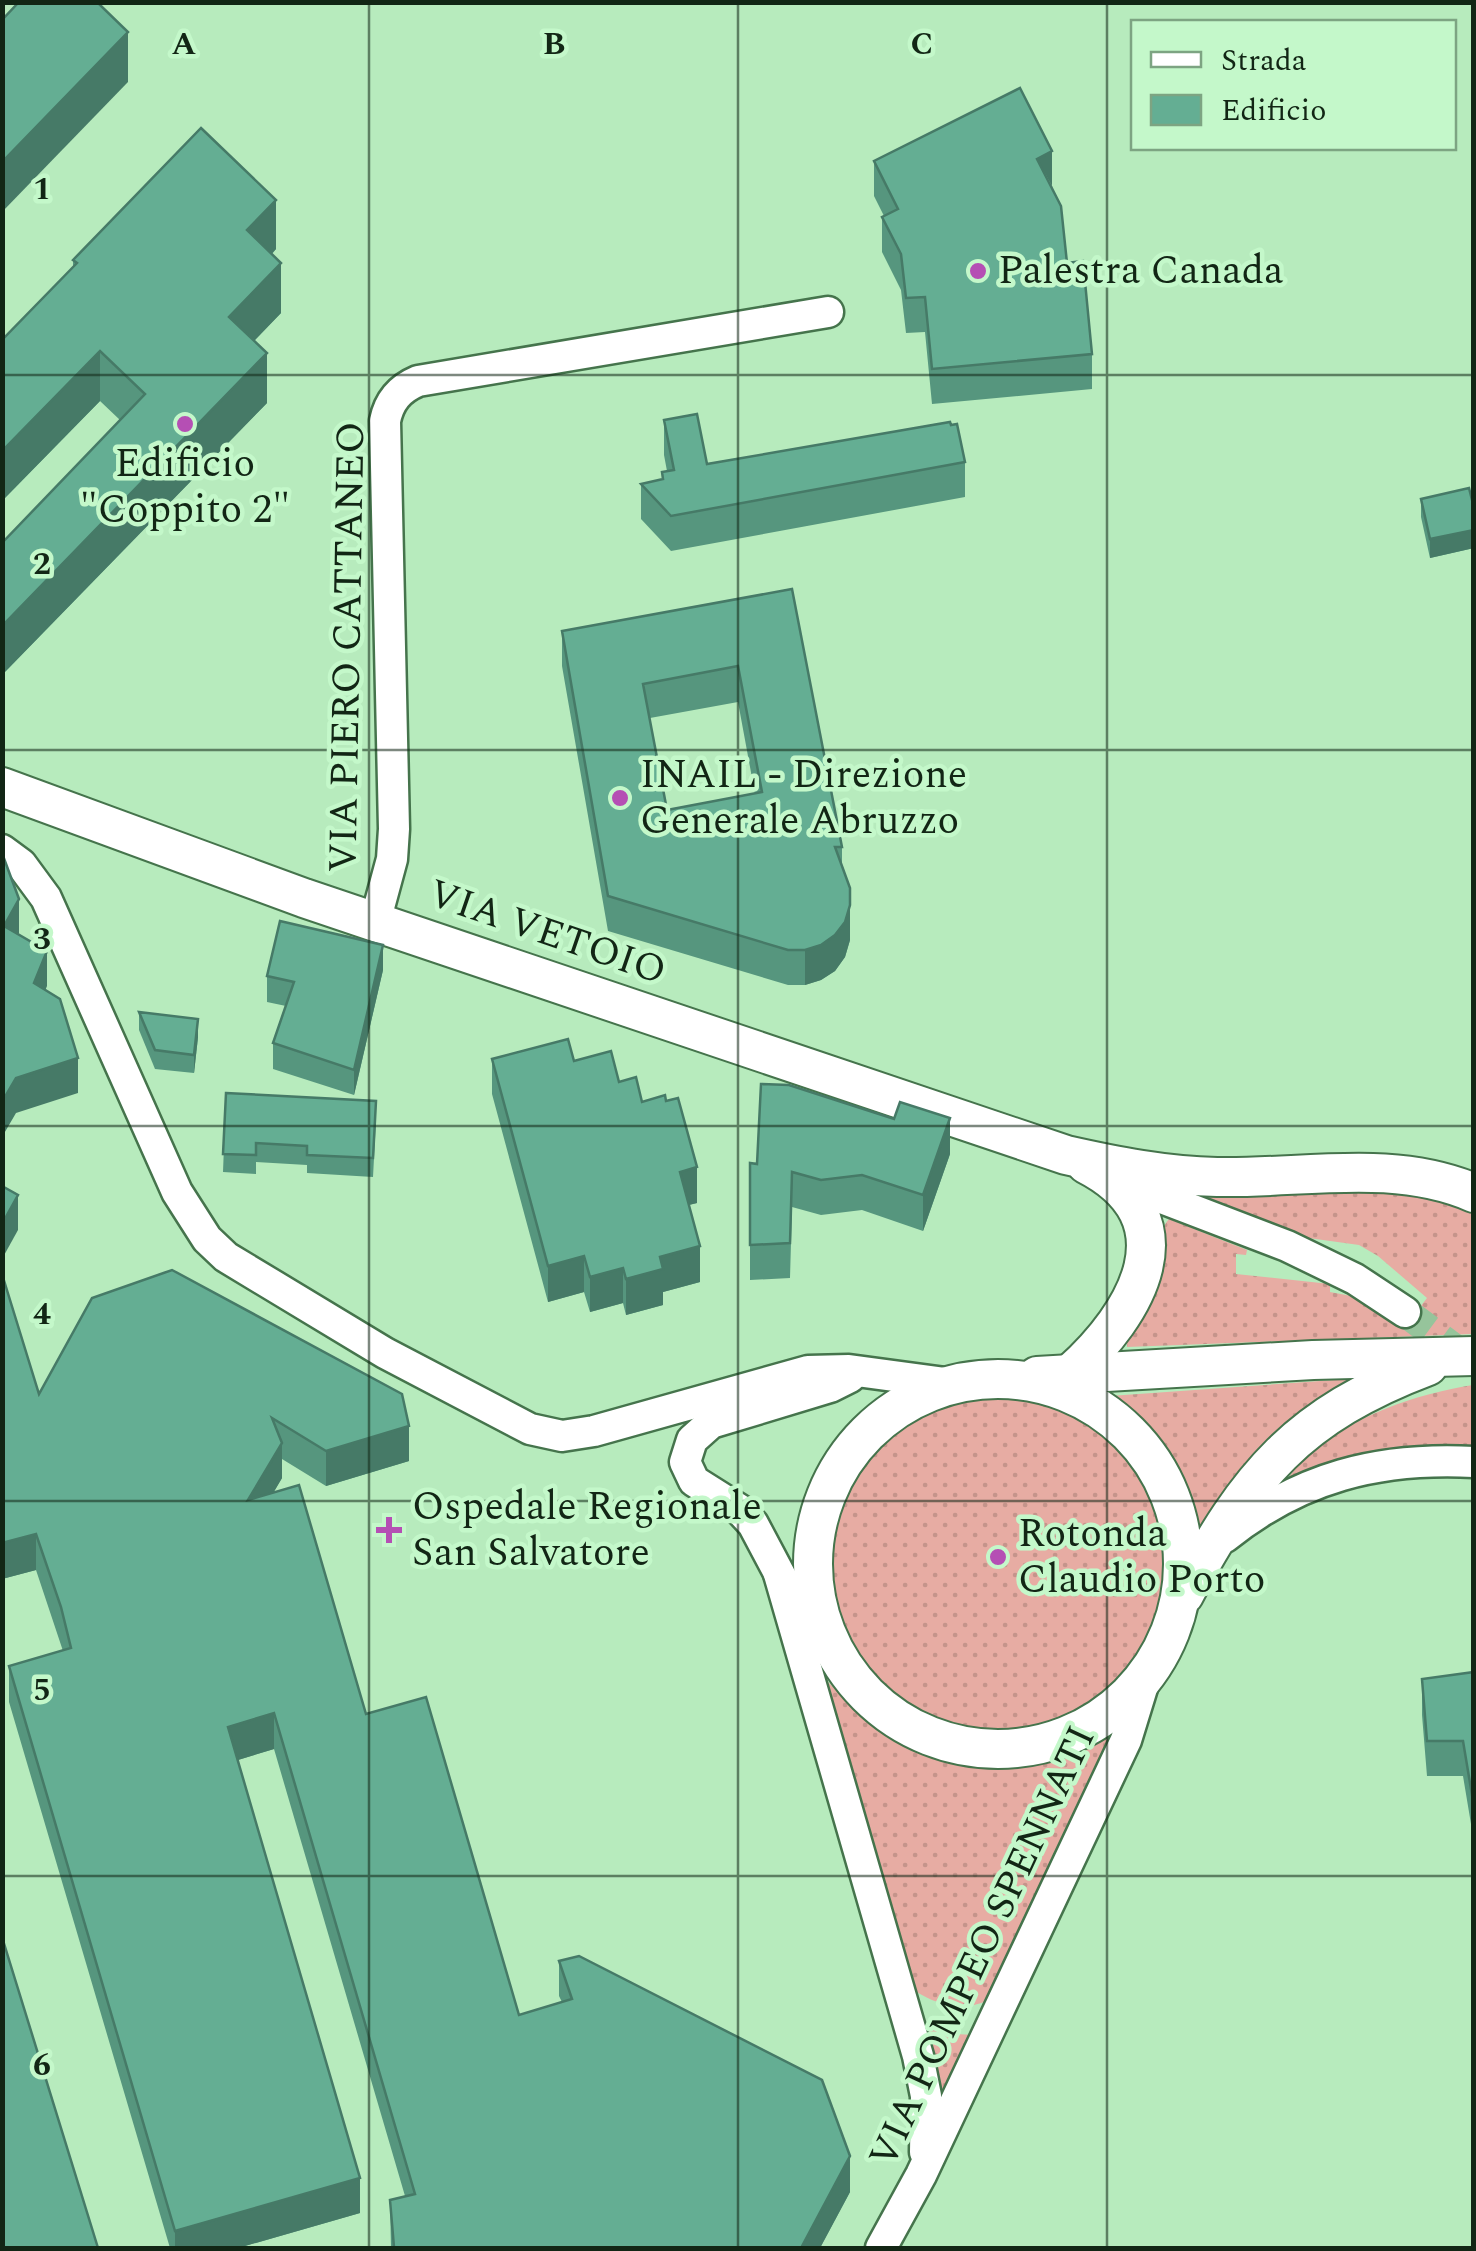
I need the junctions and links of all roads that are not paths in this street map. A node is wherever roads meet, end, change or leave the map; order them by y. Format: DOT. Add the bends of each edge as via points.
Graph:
graph roads {
  1 [pos="828,312"];
  2 [pos="2,787"];
  3 [pos="2,850"];
  4 [pos="375,922"];
  5 [pos="1066,1154"];
  6 [pos="1474,1170"];
  7 [pos="1386,1172"];
  8 [pos="1109,1178"];
  9 [pos="1474,1193"];
  10 [pos="1405,1312"];
  11 [pos="1461,1357"];
  12 [pos="862,1372"];
  13 [pos="1070,1374"];
  14 [pos="1004,1378"];
  15 [pos="954,1384"];
  16 [pos="1474,1462"];
  17 [pos="1208,1551"];
  18 [pos="795,1571"];
  19 [pos="1179,1605"];
  20 [pos="818,1628"];
  21 [pos="1146,1676"];
  22 [pos="810,1678"];
  23 [pos="920,2175"];
  24 [pos="882,2248"];
  1 -- 4 [label="street, VIA PIERO CATTANEO" via="418,381 392,401 385,422 394,829"];
  2 -- 4 [label="street, VIA VETOIO"];
  3 -- 12 [label="street" via="46,898 177,1192 207,1239 246,1272 530,1429 562,1436 808,1371"];
  4 -- 5 [label="street, VIA VETOIO"];
  5 -- 7 [label="street, VIA VETOIO" via="1214,1177"];
  5 -- 8 [label="street, VIA VETOIO"];
  6 -- 7 [label="street"];
  7 -- 9 [label="street, VIA VETOIO"];
  8 -- 10 [label="street" via="1287,1246"];
  8 -- 13 [label="street, VIA VETOIO" via="1140,1216 1145,1265 1122,1319"];
  11 -- 13 [label="street"];
  11 -- 17 [label="street" via="1358,1395 1306,1430 1258,1478"];
  12 -- 15 [label="street"];
  12 -- 18 [label="street" via="712,1422 686,1450 694,1481 753,1524"];
  13 -- 14 [label="street"];
  14 -- 15 [label="street"];
  14 -- 19 [label="street" via="1062,1390 1114,1419 1135,1440 1177,1517"];
  15 -- 18 [label="street" via="888,1413 862,1437 840,1466"];
  16 -- 17 [label="street" via="1333,1475 1271,1503"];
  17 -- 19 [label="street"];
  18 -- 20 [label="street" via="819,1616"];
  18 -- 22 [label="street"];
  19 -- 21 [label="street"];
  20 -- 21 [label="street" via="888,1714 977,1748 1041,1745 1072,1734 1125,1700"];
  20 -- 22 [label="street"];
  21 -- 23 [label="street, VIA POMPEO SPENNATI" via="1126,1740"];
  22 -- 23 [label="street" via="918,2056 928,2117"];
  23 -- 24 [label="street, VIA POMPEO SPENNATI"];
}
